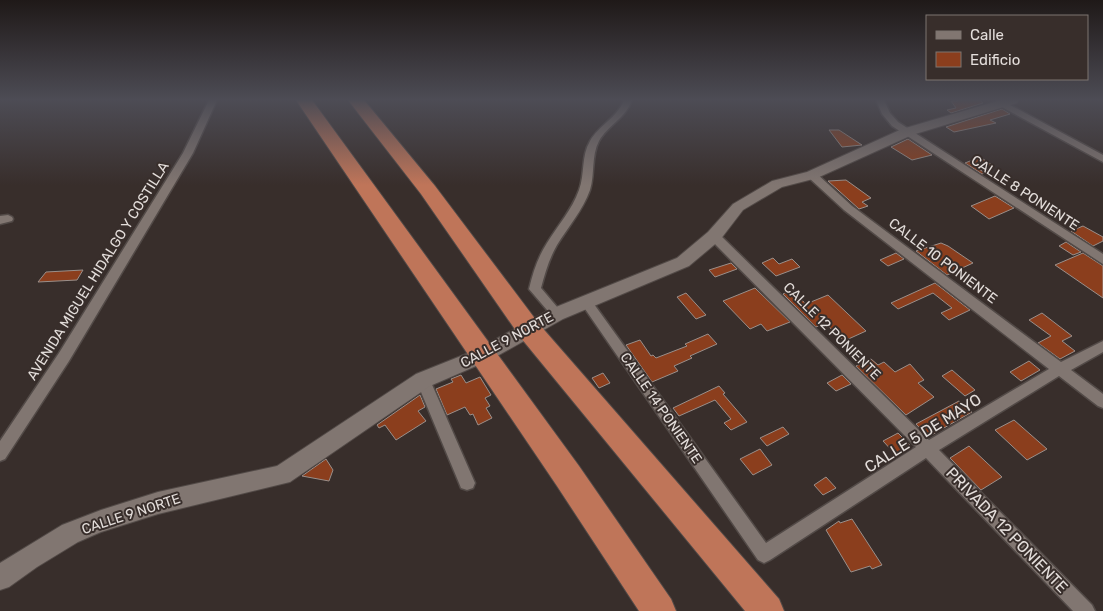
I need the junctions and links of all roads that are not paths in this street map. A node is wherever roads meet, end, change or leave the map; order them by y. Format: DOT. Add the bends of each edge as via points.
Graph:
graph roads {
  1 [pos="200,129"];
  2 [pos="324,129"];
  3 [pos="379,129"];
  4 [pos="605,129"];
  5 [pos="902,129"];
  6 [pos="918,129"];
  7 [pos="1053,129"];
  8 [pos="907,132"];
  9 [pos="1103,159"];
  10 [pos="812,175"];
  11 [pos="714,236"];
  12 [pos="1103,260"];
  13 [pos="587,303"];
  14 [pos="557,314"];
  15 [pos="530,331"];
  16 [pos="1103,346"];
  17 [pos="484,355"];
  18 [pos="1059,369"];
  19 [pos="424,380"];
  20 [pos="1103,402"];
  21 [pos="928,449"];
  22 [pos="0,454"];
  23 [pos="467,483"];
  24 [pos="764,554"];
  25 [pos="0,578"];
  26 [pos="659,611"];
  27 [pos="767,611"];
  28 [pos="1086,611"];
  1 -- 22 [label="street, AVENIDA MIGUEL HIDALGO Y COSTILLA" via="188,153 64,356"];
  2 -- 17 [label="highway"];
  3 -- 15 [label="highway" via="428,190"];
  4 -- 14 [label="street" via="595,141 584,189 542,262 535,289"];
  5 -- 8 [label="street, CALLE 8 PONIENTE"];
  6 -- 8 [label="street, CALLE 9 NORTE"];
  7 -- 9 [label="street"];
  8 -- 10 [label="street, CALLE 9 NORTE"];
  8 -- 12 [label="street, CALLE 8 PONIENTE"];
  10 -- 11 [label="street, CALLE 9 NORTE" via="777,184 756,195 738,207"];
  10 -- 18 [label="street, CALLE 10 PONIENTE" via="848,208"];
  11 -- 13 [label="street, CALLE 9 NORTE" via="683,262"];
  11 -- 21 [label="street, CALLE 12 PONIENTE"];
  13 -- 14 [label="street, CALLE 9 NORTE"];
  13 -- 24 [label="street, CALLE 14 PONIENTE"];
  14 -- 15 [label="street, CALLE 9 NORTE"];
  15 -- 17 [label="street, CALLE 9 NORTE"];
  15 -- 27 [label="highway"];
  16 -- 18 [label="street, CALLE 5 DE MAYO"];
  17 -- 19 [label="street, CALLE 9 NORTE"];
  17 -- 26 [label="highway"];
  18 -- 20 [label="street, CALLE 10 PONIENTE"];
  18 -- 21 [label="street, CALLE 5 DE MAYO"];
  19 -- 23 [label="street"];
  19 -- 25 [label="street, CALLE 9 NORTE" via="282,475 158,503 101,521 70,534"];
  21 -- 24 [label="street, CALLE 5 DE MAYO"];
  21 -- 28 [label="street, PRIVADA 12 PONIENTE"];
}
